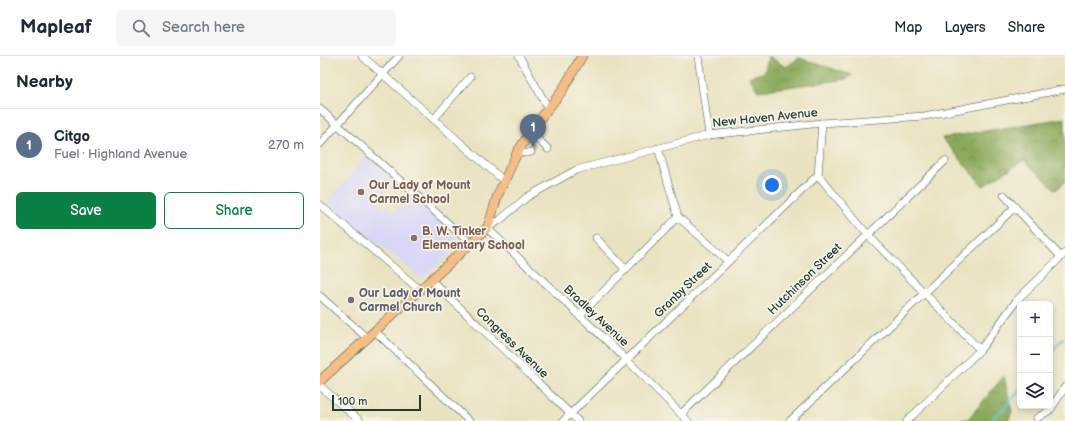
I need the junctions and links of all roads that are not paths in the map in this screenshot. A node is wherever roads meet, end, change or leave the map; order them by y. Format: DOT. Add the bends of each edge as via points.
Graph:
graph roads {
  1 [pos="362,56"];
  2 [pos="399,56"];
  3 [pos="520,56"];
  4 [pos="582,56"];
  5 [pos="698,56"];
  6 [pos="382,74"];
  7 [pos="470,77"];
  8 [pos="1065,89"];
  9 [pos="548,108"];
  10 [pos="320,109"];
  11 [pos="434,119"];
  12 [pos="822,123"];
  13 [pos="338,125"];
  14 [pos="530,132"];
  15 [pos="709,135"];
  16 [pos="320,144"];
  17 [pos="548,148"];
  18 [pos="658,148"];
  19 [pos="529,152"];
  20 [pos="517,153"];
  21 [pos="945,160"];
  22 [pos="818,175"];
  23 [pos="504,181"];
  24 [pos="1004,195"];
  25 [pos="320,205"];
  26 [pos="1015,207"];
  27 [pos="678,217"];
  28 [pos="487,228"];
  29 [pos="867,234"];
  30 [pos="596,238"];
  31 [pos="470,243"];
  32 [pos="1063,255"];
  33 [pos="728,261"];
  34 [pos="626,270"];
  35 [pos="431,280"];
  36 [pos="420,290"];
  37 [pos="924,292"];
  38 [pos="320,296"];
  39 [pos="579,316"];
  40 [pos="375,331"];
  41 [pos="367,338"];
  42 [pos="980,350"];
  43 [pos="627,360"];
  44 [pos="320,381"];
  45 [pos="320,386"];
  46 [pos="1065,387"];
  47 [pos="570,414"];
  48 [pos="681,414"];
  49 [pos="1037,418"];
  50 [pos="360,421"];
  51 [pos="469,421"];
  52 [pos="563,421"];
  53 [pos="578,421"];
  54 [pos="688,421"];
  55 [pos="790,421"];
  56 [pos="907,421"];
  1 -- 6 [label="street"];
  2 -- 6 [label="street"];
  3 -- 9 [label="street"];
  4 -- 9 [label="main road" via="565,86"];
  5 -- 15 [label="street"];
  6 -- 11 [label="street"];
  6 -- 13 [label="street"];
  7 -- 11 [label="street"];
  8 -- 12 [label="street, New Haven Avenue" via="924,116"];
  9 -- 14 [label="main road"];
  10 -- 13 [label="street"];
  11 -- 23 [label="street"];
  12 -- 15 [label="street, New Haven Avenue"];
  12 -- 22 [label="street"];
  13 -- 16 [label="street"];
  13 -- 31 [label="street"];
  14 -- 17 [label="street" via="536,142"];
  14 -- 20 [label="main road"];
  15 -- 18 [label="street, New Haven Avenue"];
  18 -- 27 [label="street"];
  18 -- 28 [label="street, New Haven Avenue" via="576,170 528,197"];
  19 -- 20 [label="street"];
  20 -- 23 [label="main road"];
  21 -- 29 [label="street, Hutchinson Street"];
  22 -- 29 [label="street"];
  22 -- 33 [label="street, Granby Street"];
  23 -- 28 [label="main road"];
  24 -- 26 [label="street"];
  25 -- 36 [label="street"];
  26 -- 32 [label="street"];
  26 -- 37 [label="street"];
  27 -- 33 [label="street"];
  27 -- 34 [label="street"];
  28 -- 31 [label="main road"];
  28 -- 39 [label="street, Bradley Avenue"];
  29 -- 37 [label="street"];
  29 -- 48 [label="street, Hutchinson Street"];
  30 -- 34 [label="street"];
  31 -- 35 [label="main road"];
  32 -- 42 [label="street" via="1017,300"];
  33 -- 43 [label="street, Granby Street"];
  34 -- 39 [label="street"];
  35 -- 36 [label="main road"];
  35 -- 47 [label="street, Congress Avenue"];
  36 -- 40 [label="main road"];
  37 -- 42 [label="street"];
  37 -- 55 [label="street"];
  38 -- 41 [label="street"];
  39 -- 43 [label="street, Bradley Avenue"];
  40 -- 41 [label="main road"];
  40 -- 51 [label="street"];
  41 -- 44 [label="main road"];
  42 -- 56 [label="street"];
  43 -- 47 [label="street, Granby Street"];
  43 -- 48 [label="street, Bradley Avenue"];
  45 -- 50 [label="street"];
  46 -- 49 [label="street" via="1050,410"];
  47 -- 52 [label="street, Granby Street"];
  47 -- 53 [label="street, Congress Avenue"];
  48 -- 54 [label="street, Bradley Avenue"];
}
